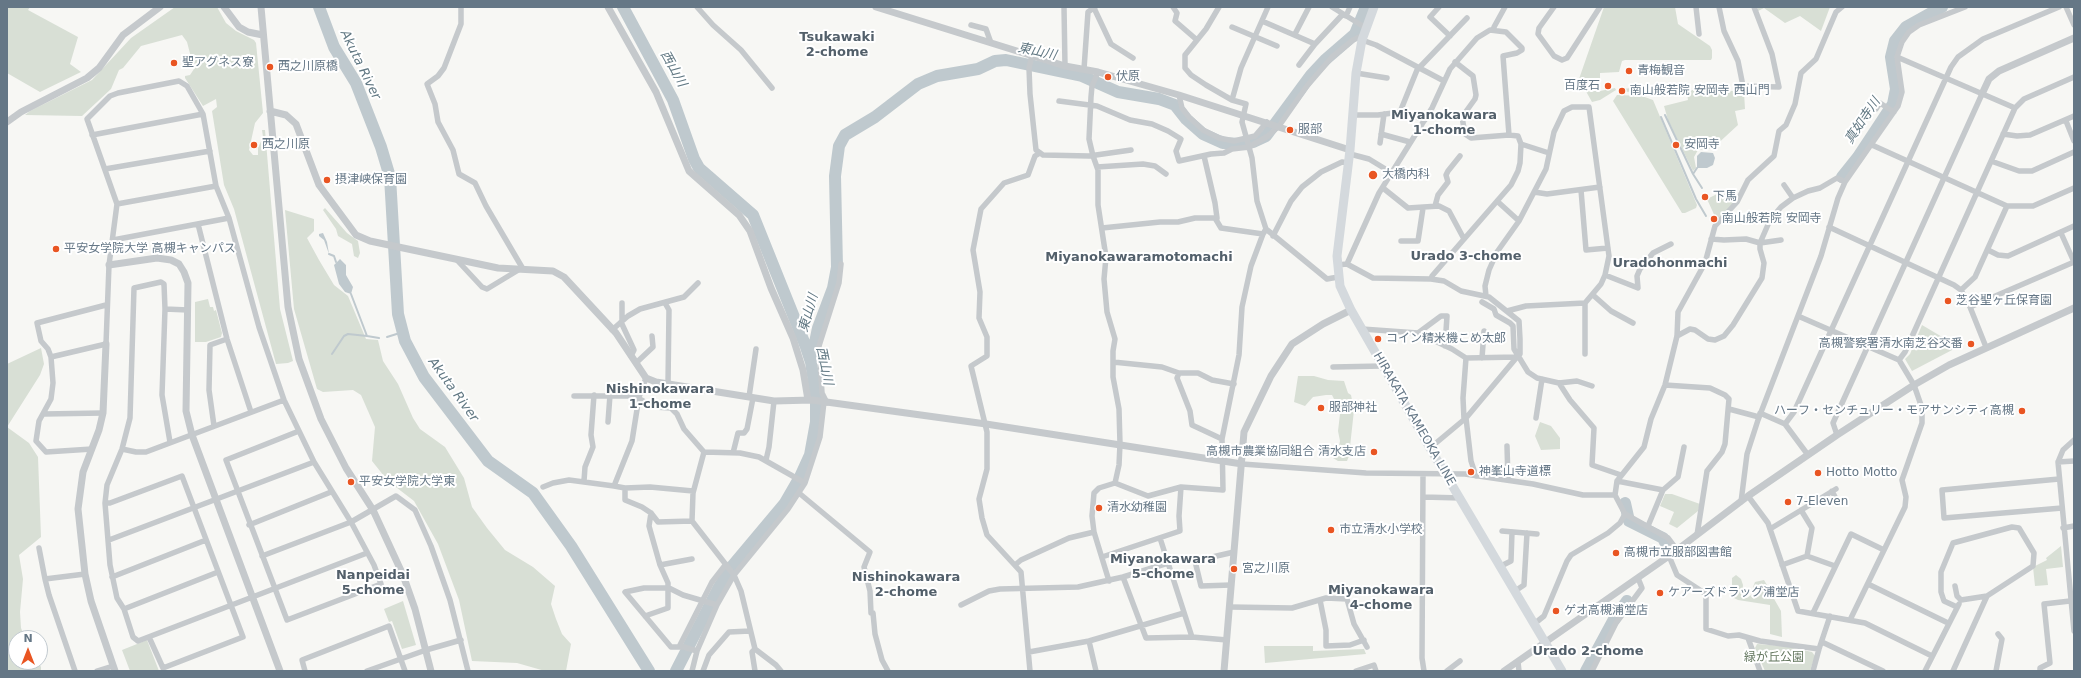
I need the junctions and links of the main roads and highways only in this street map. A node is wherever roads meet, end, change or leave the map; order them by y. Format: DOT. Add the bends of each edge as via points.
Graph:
graph roads {
  1 [pos="1374,7"];
  2 [pos="1562,671"];
  1 -- 2 [label="main road, HIRAKATA KAMEOKA LINE" via="1362,31 1356,73 1338,265 1343,295"];
}
